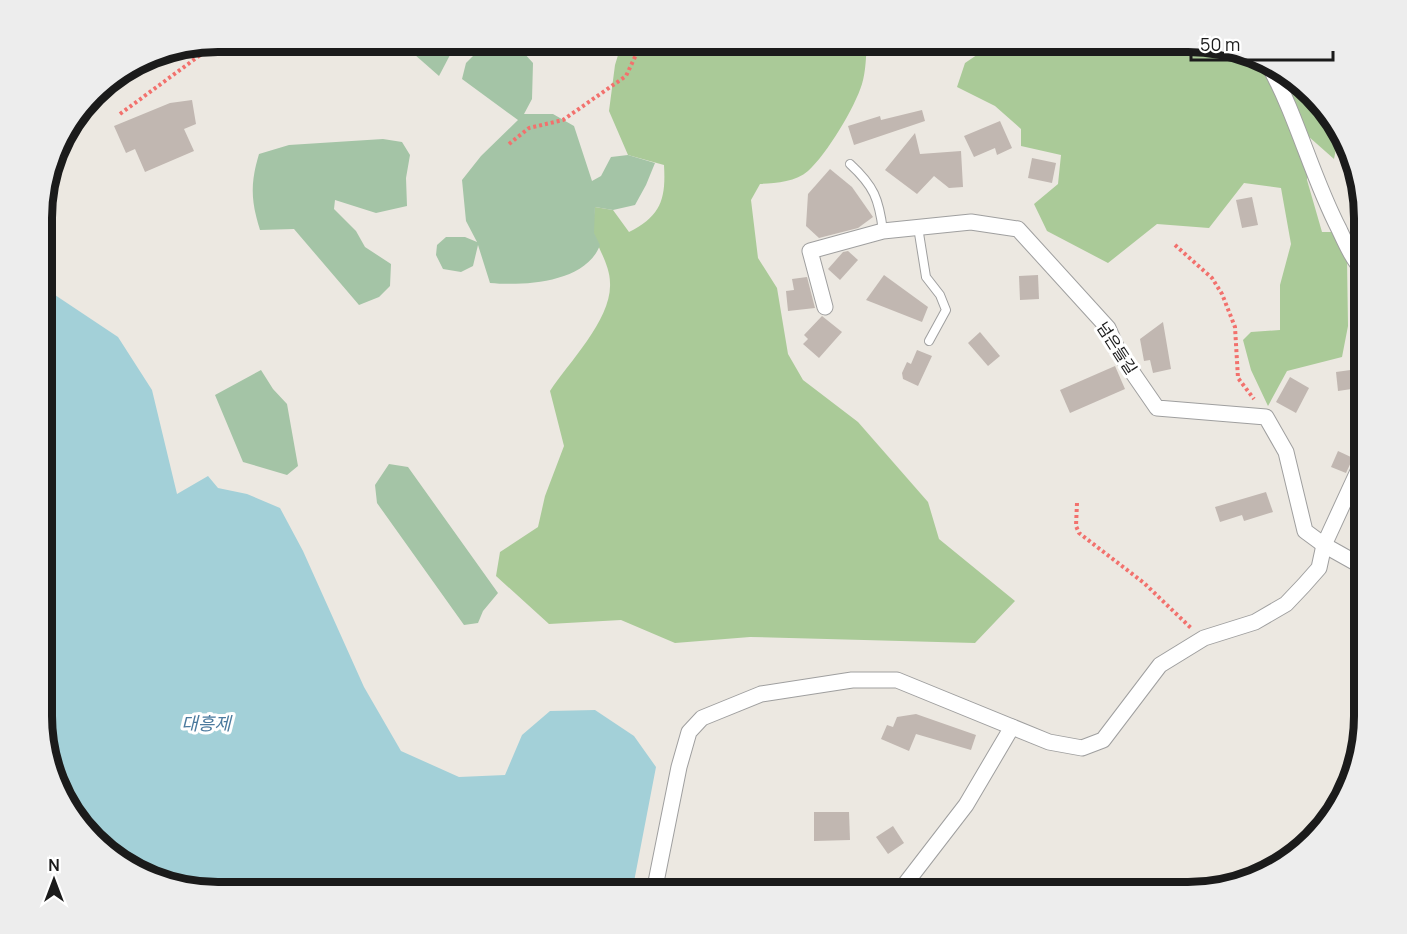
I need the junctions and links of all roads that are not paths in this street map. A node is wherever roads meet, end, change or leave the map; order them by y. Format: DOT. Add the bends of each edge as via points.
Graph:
graph roads {
  1 [pos="1276,77"];
  2 [pos="850,164"];
  3 [pos="918,227"];
  4 [pos="883,231"];
  5 [pos="1354,250"];
  6 [pos="825,307"];
  7 [pos="930,341"];
  8 [pos="1354,480"];
  9 [pos="1324,545"];
  10 [pos="1354,562"];
  11 [pos="1012,727"];
  12 [pos="907,881"];
  13 [pos="656,882"];
  1 -- 5 [label="street" via="1325,202"];
  2 -- 4 [label="lane" via="879,201"];
  3 -- 4 [label="street, 넘은들길"];
  3 -- 7 [label="lane" via="926,277 946,310"];
  3 -- 9 [label="street, 넘은들길" via="971,222 1018,229 1108,328 1119,352 1157,408 1266,417 1286,452 1305,531"];
  4 -- 6 [label="street, 넘은들길" via="810,251"];
  8 -- 9 [label="street"];
  9 -- 10 [label="street"];
  9 -- 11 [label="street" via="1319,568 1286,604 1255,622 1202,639 1160,665 1103,740 1082,748 1049,742"];
  11 -- 12 [label="street" via="966,805"];
  11 -- 13 [label="street" via="897,680 852,680 761,694 702,718 689,732 679,767"];
}
